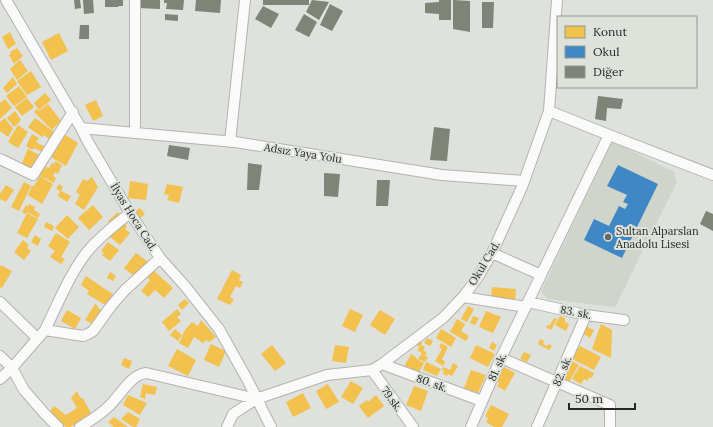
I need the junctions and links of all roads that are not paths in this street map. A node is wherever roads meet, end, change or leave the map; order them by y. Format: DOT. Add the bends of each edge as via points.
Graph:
graph roads {
  1 [pos="6,0"];
  2 [pos="135,0"];
  3 [pos="245,0"];
  4 [pos="557,0"];
  5 [pos="549,111"];
  6 [pos="72,112"];
  7 [pos="81,128"];
  8 [pos="135,133"];
  9 [pos="609,135"];
  10 [pos="230,142"];
  11 [pos="0,159"];
  12 [pos="713,175"];
  13 [pos="524,181"];
  14 [pos="130,213"];
  15 [pos="492,253"];
  16 [pos="160,258"];
  17 [pos="541,275"];
  18 [pos="463,297"];
  19 [pos="0,302"];
  20 [pos="527,304"];
  21 [pos="586,315"];
  22 [pos="624,320"];
  23 [pos="45,330"];
  24 [pos="37,338"];
  25 [pos="0,356"];
  26 [pos="501,358"];
  27 [pos="382,364"];
  28 [pos="12,368"];
  29 [pos="372,370"];
  30 [pos="0,379"];
  31 [pos="557,382"];
  32 [pos="256,399"];
  33 [pos="482,401"];
  34 [pos="58,427"];
  35 [pos="80,427"];
  36 [pos="227,427"];
  37 [pos="271,427"];
  38 [pos="413,427"];
  39 [pos="471,427"];
  40 [pos="537,427"];
  41 [pos="610,427"];
  1 -- 6 [label="street, İlyas Hoca Cad."];
  2 -- 8 [label="street"];
  3 -- 10 [label="street"];
  4 -- 5 [label="street, Okul Cad."];
  5 -- 9 [label="street"];
  5 -- 13 [label="street, Okul Cad."];
  6 -- 7 [label="street, İlyas Hoca Cad."];
  6 -- 11 [label="street" via="33,175"];
  7 -- 8 [label="street, Adsız Yaya Yolu"];
  7 -- 14 [label="street, İlyas Hoca Cad."];
  8 -- 10 [label="street, Adsız Yaya Yolu"];
  9 -- 12 [label="street"];
  9 -- 17 [label="street, 81. sk."];
  10 -- 13 [label="street, Adsız Yaya Yolu" via="442,175"];
  13 -- 15 [label="street, Okul Cad."];
  14 -- 16 [label="street, İlyas Hoca Cad."];
  14 -- 23 [label="street" via="87,252 73,273"];
  15 -- 17 [label="street"];
  15 -- 18 [label="street, Okul Cad."];
  16 -- 23 [label="street" via="111,306 93,331 83,336"];
  16 -- 32 [label="street, İlyas Hoca Cad." via="186,286 219,329"];
  17 -- 20 [label="street, 81. sk."];
  18 -- 20 [label="street, 83. sk."];
  18 -- 27 [label="street, Okul Cad." via="443,318"];
  19 -- 24 [label="street"];
  20 -- 21 [label="street, 83. sk."];
  20 -- 26 [label="street, 81. sk."];
  21 -- 22 [label="street, 83. sk."];
  21 -- 31 [label="street, 82. sk."];
  23 -- 24 [label="street"];
  24 -- 28 [label="street"];
  25 -- 28 [label="street"];
  26 -- 31 [label="street"];
  26 -- 33 [label="street, 81. sk."];
  27 -- 29 [label="street, Okul Cad."];
  27 -- 33 [label="street, 80. sk."];
  28 -- 30 [label="street"];
  28 -- 34 [label="street" via="24,390"];
  29 -- 32 [label="street, Okul Cad." via="327,375"];
  29 -- 38 [label="street, 79.sk."];
  31 -- 40 [label="street, 82. sk."];
  31 -- 41 [label="street" via="610,405"];
  32 -- 35 [label="street" via="146,373 139,374 109,407"];
  32 -- 36 [label="street, Okul Cad." via="233,414"];
  32 -- 37 [label="street, İlyas Hoca Cad."];
  33 -- 39 [label="street, 81. sk."];
}
